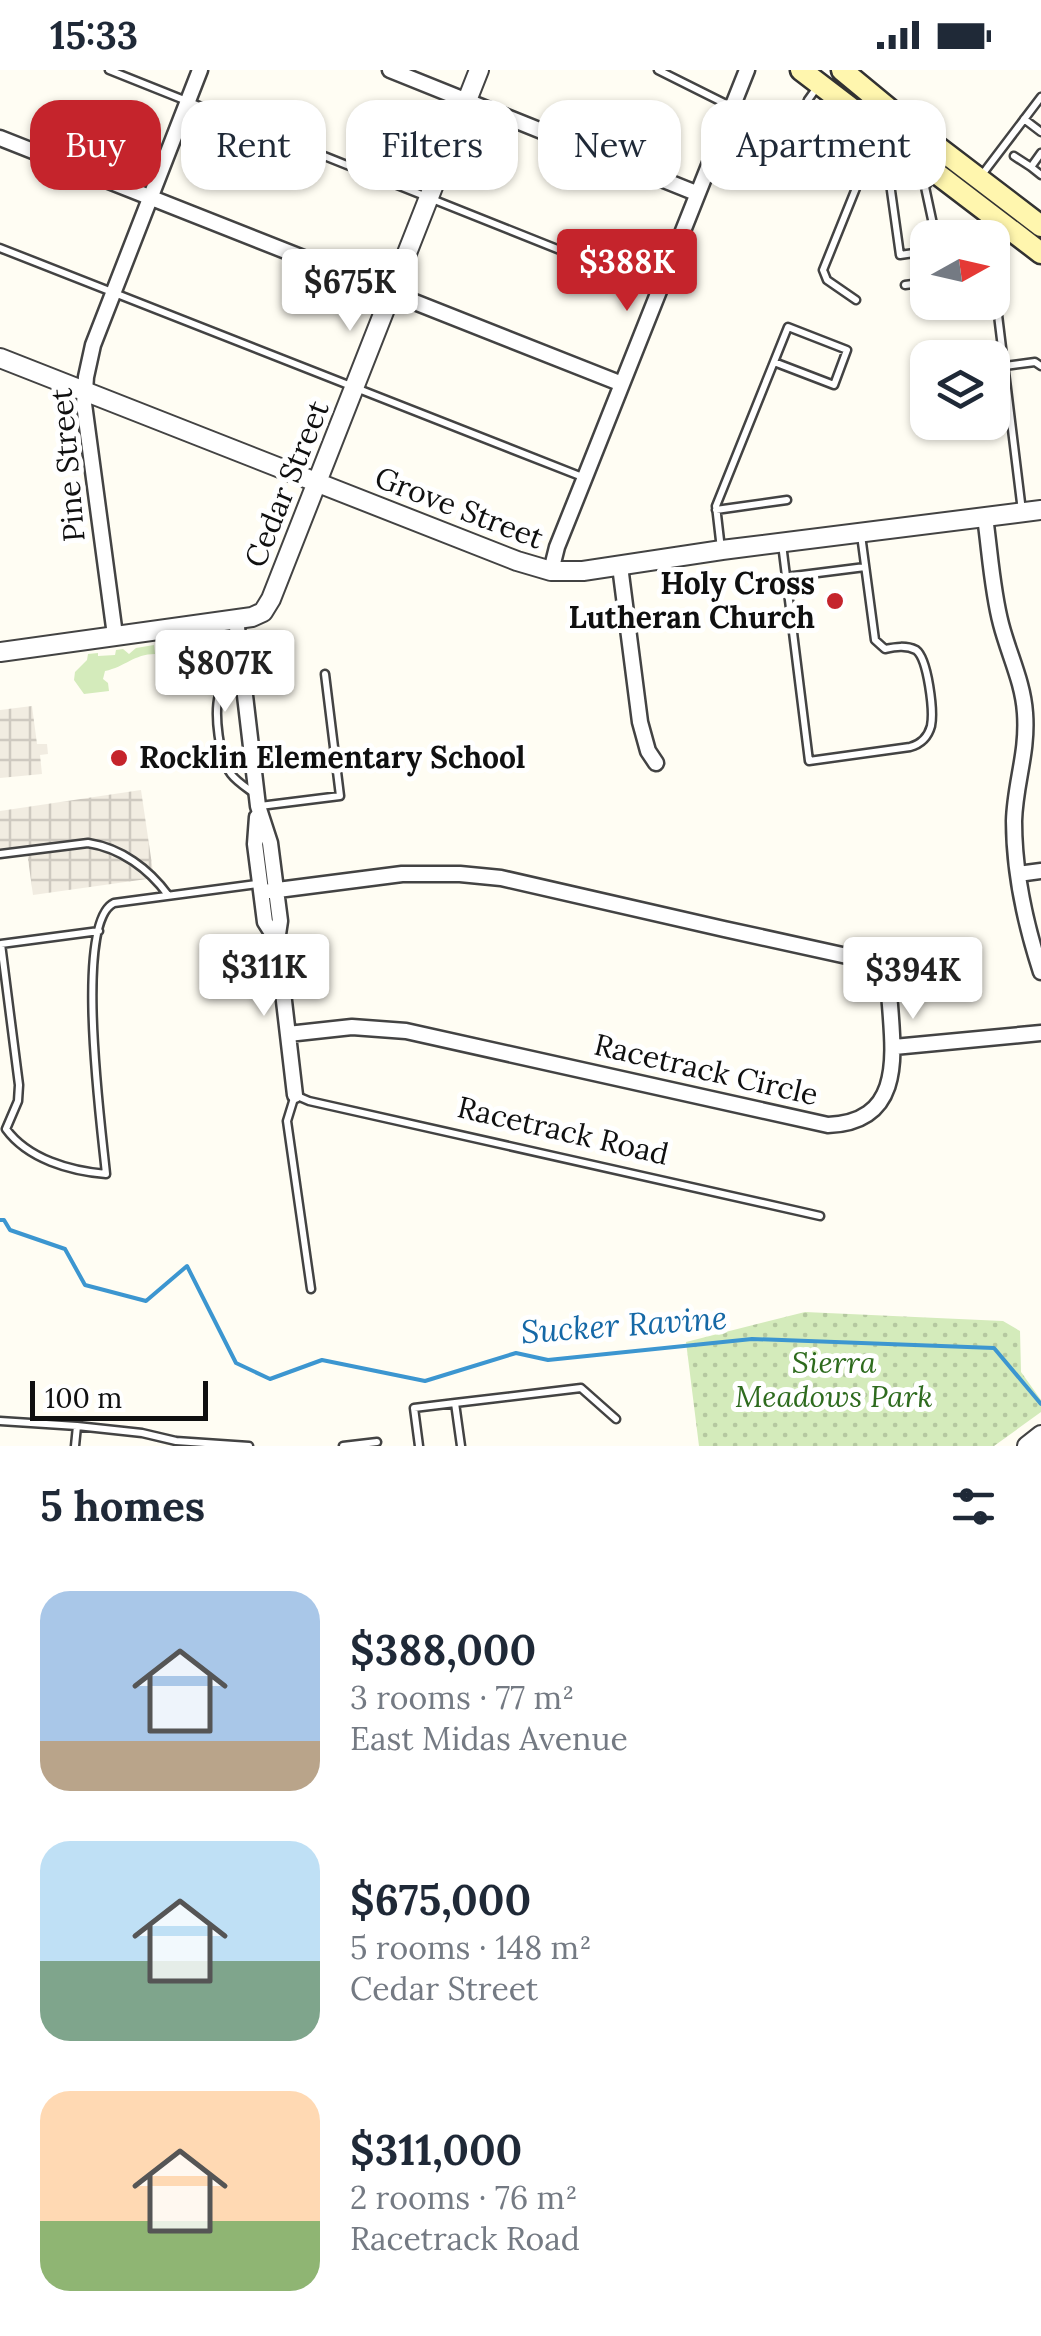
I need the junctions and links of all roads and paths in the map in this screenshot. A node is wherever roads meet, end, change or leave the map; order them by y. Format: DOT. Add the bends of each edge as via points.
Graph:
graph roads {
  1 [pos="109,70"];
  2 [pos="200,70"];
  3 [pos="390,70"];
  4 [pos="479,70"];
  5 [pos="658,70"];
  6 [pos="801,70"];
  7 [pos="842,70"];
  8 [pos="741,72"];
  9 [pos="820,84"];
  10 [pos="1041,97"];
  11 [pos="185,100"];
  12 [pos="188,100"];
  13 [pos="465,100"];
  14 [pos="467,100"];
  15 [pos="718,100"];
  16 [pos="734,100"];
  17 [pos="808,100"];
  18 [pos="841,100"];
  19 [pos="879,100"];
  20 [pos="181,119"];
  21 [pos="1024,119"];
  22 [pos="518,121"];
  23 [pos="1041,132"];
  24 [pos="0,138"];
  25 [pos="1041,153"];
  26 [pos="946,154"];
  27 [pos="326,156"];
  28 [pos="1014,156"];
  29 [pos="1031,167"];
  30 [pos="1041,175"];
  31 [pos="979,179"];
  32 [pos="701,181"];
  33 [pos="946,181"];
  34 [pos="433,190"];
  35 [pos="855,190"];
  36 [pos="891,190"];
  37 [pos="926,190"];
  38 [pos="696,193"];
  39 [pos="965,196"];
  40 [pos="151,197"];
  41 [pos="430,198"];
  42 [pos="984,211"];
  43 [pos="932,220"];
  44 [pos="985,220"];
  45 [pos="1041,226"];
  46 [pos="0,248"];
  47 [pos="1041,253"];
  48 [pos="910,254"];
  49 [pos="910,284"];
  50 [pos="905,285"];
  51 [pos="660,290"];
  52 [pos="392,292"];
  53 [pos="113,293"];
  54 [pos="856,300"];
  55 [pos="0,358"];
  56 [pos="774,362"];
  57 [pos="1010,365"];
  58 [pos="1041,366"];
  59 [pos="622,384"];
  60 [pos="355,387"];
  61 [pos="84,390"];
  62 [pos="1010,393"];
  63 [pos="585,478"];
  64 [pos="318,482"];
  65 [pos="788,500"];
  66 [pos="716,510"];
  67 [pos="1032,511"];
  68 [pos="985,517"];
  69 [pos="860,533"];
  70 [pos="782,542"];
  71 [pos="722,550"];
  72 [pos="620,566"];
  73 [pos="865,568"];
  74 [pos="551,571"];
  75 [pos="786,577"];
  76 [pos="236,619"];
  77 [pos="115,635"];
  78 [pos="0,652"];
  79 [pos="324,674"];
  80 [pos="242,676"];
  81 [pos="656,763"];
  82 [pos="258,801"];
  83 [pos="0,854"];
  84 [pos="1041,871"];
  85 [pos="1018,874"];
  86 [pos="269,889"];
  87 [pos="168,895"];
  88 [pos="99,931"];
  89 [pos="1041,972"];
  90 [pos="1041,1033"];
  91 [pos="288,1034"];
  92 [pos="894,1047"];
  93 [pos="294,1094"];
  94 [pos="3,1128"];
  95 [pos="820,1216"];
  96 [pos="312,1289"];
  97 [pos="455,1403"];
  98 [pos="616,1420"];
  99 [pos="0,1421"];
  100 [pos="77,1426"];
  101 [pos="1041,1435"];
  102 [pos="377,1442"];
  103 [pos="76,1446"];
  104 [pos="248,1446"];
  105 [pos="343,1446"];
  106 [pos="419,1446"];
  107 [pos="460,1446"];
  108 [pos="1027,1446"];
  1 -- 11 [label="lane"];
  2 -- 12 [label="street, Pine Street"];
  3 -- 13 [label="street"];
  4 -- 14 [label="street, Cedar Street"];
  5 -- 15 [label="lane"];
  6 -- 9 [label="main road"];
  7 -- 19 [label="main road"];
  8 -- 16 [label="street"];
  9 -- 17 [label="lane"];
  9 -- 18 [label="main road"];
  10 -- 21 [label="lane"];
  20 -- 40 [label="street, Pine Street"];
  21 -- 23 [label="lane"];
  21 -- 31 [label="lane"];
  22 -- 38 [label="street"];
  24 -- 40 [label="street"];
  25 -- 29 [label="lane"];
  26 -- 31 [label="main road"];
  27 -- 41 [label="lane"];
  28 -- 29 [label="lane"];
  29 -- 30 [label="lane"];
  31 -- 39 [label="lane"];
  31 -- 45 [label="main road"];
  32 -- 38 [label="street"];
  33 -- 39 [label="main road"];
  34 -- 41 [label="street, Cedar Street"];
  35 -- 54 [label="lane" via="823,270"];
  36 -- 48 [label="lane" via="900,255"];
  37 -- 43 [label="lane"];
  38 -- 51 [label="street"];
  39 -- 42 [label="main road"];
  40 -- 52 [label="street"];
  40 -- 53 [label="street, Pine Street"];
  41 -- 51 [label="lane"];
  41 -- 52 [label="street, Cedar Street"];
  42 -- 44 [label="lane"];
  42 -- 47 [label="main road"];
  46 -- 53 [label="lane"];
  49 -- 50 [label="lane"];
  51 -- 59 [label="street"];
  52 -- 59 [label="street"];
  52 -- 60 [label="street, Cedar Street"];
  53 -- 60 [label="lane"];
  53 -- 61 [label="street, Pine Street"];
  55 -- 61 [label="street, Grove Street"];
  56 -- 56 [label="lane" via="788,328 847,350 834,385"];
  56 -- 66 [label="lane"];
  57 -- 58 [label="lane"];
  59 -- 63 [label="street"];
  60 -- 63 [label="lane"];
  60 -- 64 [label="street, Cedar Street"];
  61 -- 64 [label="street, Grove Street"];
  61 -- 77 [label="street, Pine Street"];
  62 -- 67 [label="lane"];
  63 -- 74 [label="street"];
  64 -- 74 [label="street, Grove Street"];
  64 -- 76 [label="street, Cedar Street" via="268,606 258,616"];
  65 -- 66 [label="lane"];
  66 -- 71 [label="lane"];
  67 -- 68 [label="street, Grove Street"];
  68 -- 69 [label="street, Grove Street"];
  68 -- 85 [label="street" via="999,618 1025,708 1014,821"];
  69 -- 70 [label="street, Grove Street"];
  69 -- 73 [label="lane"];
  70 -- 71 [label="street, Grove Street"];
  70 -- 75 [label="lane"];
  71 -- 72 [label="street, Grove Street"];
  72 -- 74 [label="street, Grove Street"];
  72 -- 81 [label="street" via="640,722"];
  73 -- 75 [label="lane"];
  73 -- 75 [label="lane" via="875,640 885,648 913,648 926,664 931,728 910,747 809,760"];
  76 -- 77 [label="street"];
  76 -- 80 [label="street"];
  77 -- 78 [label="street"];
  79 -- 82 [label="lane" via="340,796"];
  80 -- 82 [label="street"];
  80 -- 82 [label="lane" via="219,695 216,709 225,764"];
  82 -- 86 [label="street" via="270,843"];
  83 -- 87 [label="lane" via="99,844 144,868"];
  84 -- 85 [label="street"];
  85 -- 89 [label="street"];
  86 -- 87 [label="lane" via="256,884"];
  86 -- 91 [label="street" via="280,921"];
  86 -- 92 [label="street, Racetrack Circle" via="402,874 501,878 882,960 890,974"];
  87 -- 88 [label="lane" via="107,906"];
  88 -- 94 [label="lane" via="2,944 19,1085"];
  88 -- 94 [label="lane" via="91,1004 106,1174 47,1160"];
  90 -- 92 [label="street"];
  91 -- 92 [label="street, Racetrack Circle" via="352,1027 406,1031 828,1125 861,1117 879,1101 891,1079"];
  91 -- 93 [label="street"];
  93 -- 95 [label="lane, Racetrack Road"];
  93 -- 96 [label="lane" via="287,1121"];
  97 -- 98 [label="lane" via="581,1388"];
  97 -- 106 [label="lane" via="414,1408"];
  97 -- 107 [label="lane"];
  99 -- 100 [label="lane"];
  100 -- 103 [label="lane"];
  100 -- 104 [label="lane"];
  101 -- 108 [label="street"];
  102 -- 105 [label="lane"];
}
